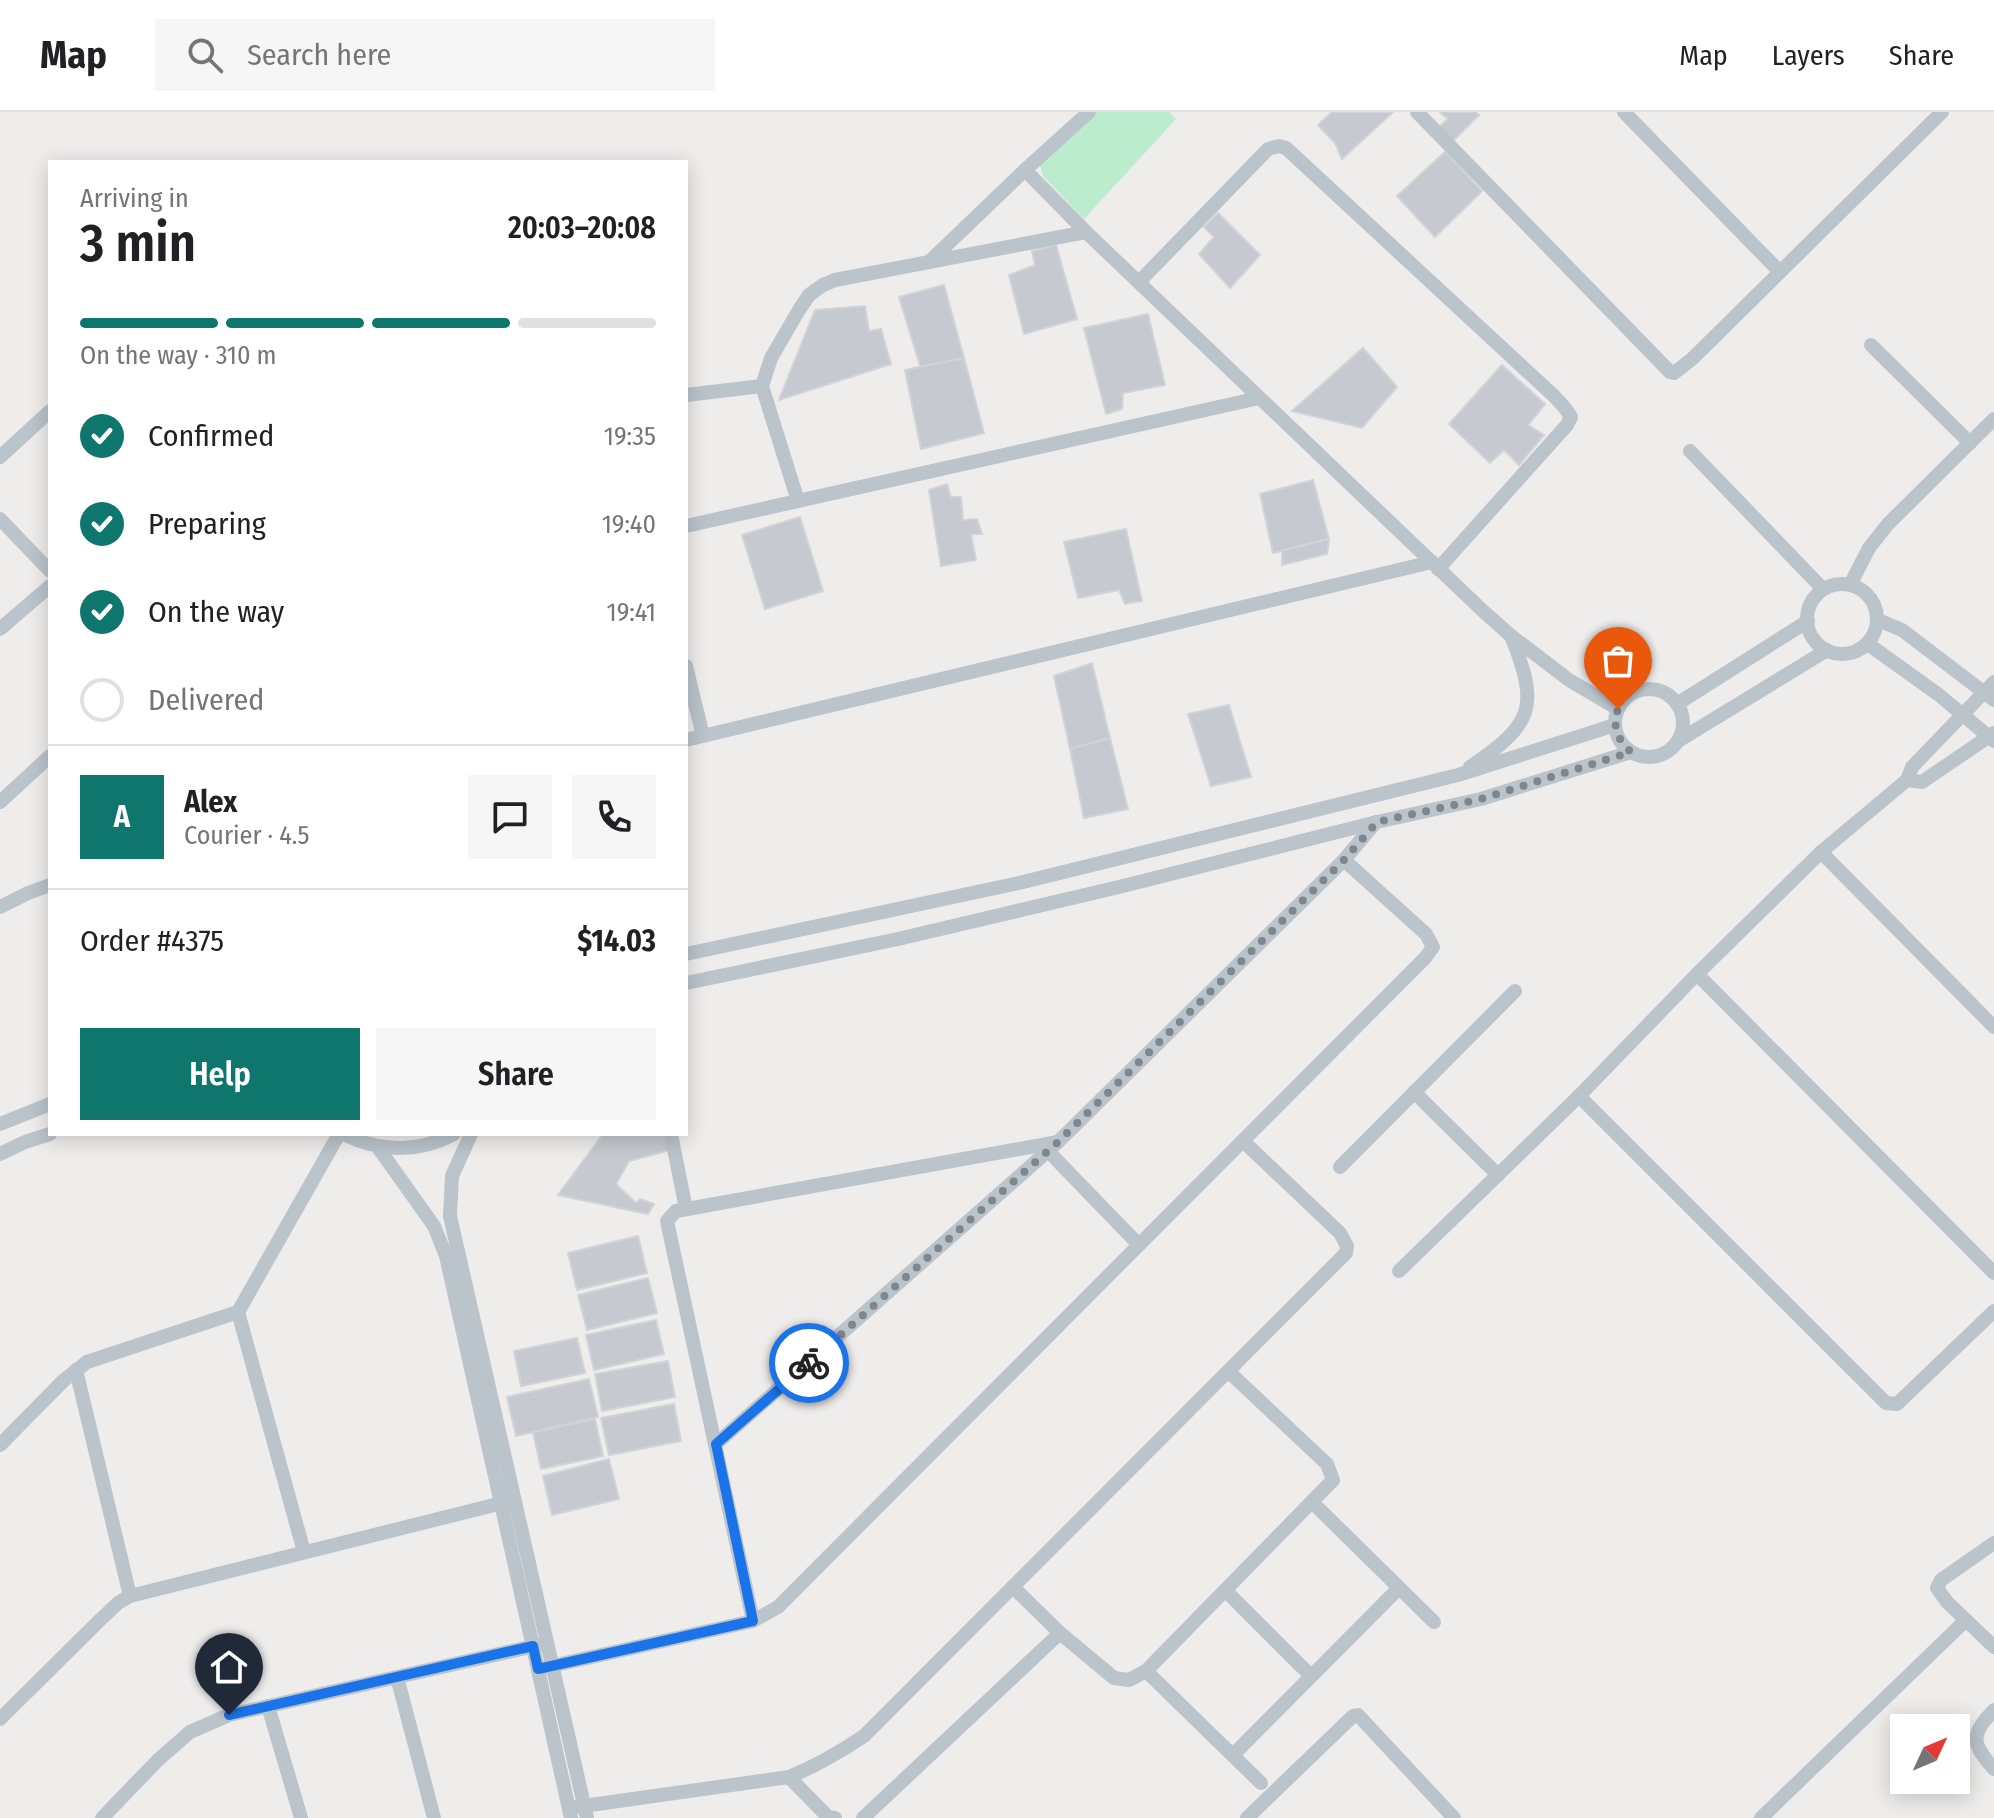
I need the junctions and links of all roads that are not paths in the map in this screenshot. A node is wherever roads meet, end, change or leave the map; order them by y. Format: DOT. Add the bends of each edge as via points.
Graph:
graph roads {
  1 [pos="1089,112"];
  2 [pos="1417,112"];
  3 [pos="1624,112"];
  4 [pos="1942,112"];
  5 [pos="1025,170"];
  6 [pos="1086,232"];
  7 [pos="929,262"];
  8 [pos="1780,272"];
  9 [pos="1139,282"];
  10 [pos="1871,345"];
  11 [pos="762,386"];
  12 [pos="688,395"];
  13 [pos="1259,398"];
  14 [pos="48,413"];
  15 [pos="1994,419"];
  16 [pos="1970,443"];
  17 [pos="1690,451"];
  18 [pos="0,457"];
  19 [pos="798,501"];
  20 [pos="0,519"];
  21 [pos="688,526"];
  22 [pos="1435,566"];
  23 [pos="48,569"];
  24 [pos="1850,585"];
  25 [pos="48,588"];
  26 [pos="1823,589"];
  27 [pos="1878,620"];
  28 [pos="1808,621"];
  29 [pos="0,629"];
  30 [pos="1510,635"];
  31 [pos="1868,644"];
  32 [pos="1827,650"];
  33 [pos="688,674"];
  34 [pos="1991,691"];
  35 [pos="1677,704"];
  36 [pos="1618,709"];
  37 [pos="1963,715"];
  38 [pos="1615,725"];
  39 [pos="703,736"];
  40 [pos="1993,737"];
  41 [pos="688,740"];
  42 [pos="1678,741"];
  43 [pos="1631,752"];
  44 [pos="48,758"];
  45 [pos="1465,773"];
  46 [pos="1907,780"];
  47 [pos="1481,799"];
  48 [pos="0,802"];
  49 [pos="1377,822"];
  50 [pos="1821,852"];
  51 [pos="1344,860"];
  52 [pos="48,886"];
  53 [pos="0,907"];
  54 [pos="688,954"];
  55 [pos="1697,974"];
  56 [pos="688,983"];
  57 [pos="1515,991"];
  58 [pos="1994,1027"];
  59 [pos="1414,1092"];
  60 [pos="1579,1096"];
  61 [pos="48,1105"];
  62 [pos="0,1124"];
  63 [pos="48,1135"];
  64 [pos="340,1136"];
  65 [pos="347,1136"];
  66 [pos="450,1136"];
  67 [pos="470,1136"];
  68 [pos="671,1136"];
  69 [pos="1243,1141"];
  70 [pos="377,1146"];
  71 [pos="1053,1147"];
  72 [pos="0,1154"];
  73 [pos="1340,1167"];
  74 [pos="1498,1175"];
  75 [pos="686,1209"];
  76 [pos="1139,1245"];
  77 [pos="1399,1271"];
  78 [pos="1994,1273"];
  79 [pos="1994,1311"];
  80 [pos="238,1312"];
  81 [pos="76,1370"];
  82 [pos="1229,1372"];
  83 [pos="716,1444"];
  84 [pos="0,1445"];
  85 [pos="507,1501"];
  86 [pos="1313,1503"];
  87 [pos="1994,1543"];
  88 [pos="304,1552"];
  89 [pos="1013,1587"];
  90 [pos="1399,1588"];
  91 [pos="1225,1590"];
  92 [pos="130,1596"];
  93 [pos="1966,1620"];
  94 [pos="753,1621"];
  95 [pos="1434,1622"];
  96 [pos="1060,1633"];
  97 [pos="540,1645"];
  98 [pos="1994,1647"];
  99 [pos="545,1667"];
  100 [pos="1146,1671"];
  101 [pos="1311,1676"];
  102 [pos="397,1677"];
  103 [pos="268,1706"];
  104 [pos="1994,1710"];
  105 [pos="0,1719"];
  106 [pos="1233,1755"];
  107 [pos="1994,1769"];
  108 [pos="789,1777"];
  109 [pos="1261,1783"];
  110 [pos="578,1813"];
  111 [pos="102,1818"];
  112 [pos="301,1818"];
  113 [pos="434,1818"];
  114 [pos="835,1818"];
  115 [pos="863,1818"];
  116 [pos="1247,1818"];
  117 [pos="1454,1818"];
  118 [pos="1761,1818"];
  1 -- 5 [label="street"];
  2 -- 8 [label="street" via="1670,372 1678,372"];
  3 -- 8 [label="street"];
  4 -- 8 [label="street"];
  5 -- 6 [label="street"];
  5 -- 7 [label="street"];
  6 -- 7 [label="street"];
  6 -- 9 [label="street"];
  7 -- 11 [label="street" via="835,280 809,295 771,358"];
  9 -- 13 [label="street"];
  9 -- 22 [label="street" via="1268,149 1279,146 1291,151 1554,396 1571,417 1567,425"];
  10 -- 16 [label="street"];
  11 -- 12 [label="street"];
  11 -- 19 [label="street"];
  13 -- 19 [label="street"];
  13 -- 22 [label="street"];
  14 -- 18 [label="street"];
  15 -- 16 [label="street"];
  16 -- 24 [label="street" via="1888,524"];
  17 -- 26 [label="street"];
  19 -- 21 [label="street"];
  20 -- 23 [label="street"];
  22 -- 30 [label="street"];
  22 -- 39 [label="street"];
  24 -- 26 [label="street"];
  24 -- 27 [label="street" via="1867,594"];
  25 -- 29 [label="street"];
  26 -- 28 [label="street" via="1809,607"];
  27 -- 31 [label="street"];
  27 -- 34 [label="street" via="1902,630"];
  28 -- 32 [label="street" via="1810,633"];
  28 -- 35 [label="street"];
  30 -- 36 [label="street"];
  30 -- 45 [label="street" via="1526,679 1525,710 1511,736"];
  31 -- 32 [label="street" via="1849,654"];
  31 -- 37 [label="street"];
  32 -- 42 [label="street"];
  33 -- 39 [label="street"];
  34 -- 37 [label="street"];
  35 -- 36 [label="street" via="1658,690 1646,689 1634,692"];
  35 -- 42 [label="street" via="1683,722"];
  36 -- 38 [label="street"];
  37 -- 40 [label="street"];
  37 -- 46 [label="street" via="1912,767"];
  38 -- 43 [label="street"];
  38 -- 45 [label="street"];
  39 -- 41 [label="street"];
  40 -- 46 [label="street" via="1922,782"];
  42 -- 43 [label="street" via="1651,758"];
  43 -- 47 [label="street"];
  44 -- 48 [label="street"];
  45 -- 47 [label="street"];
  45 -- 54 [label="street" via="1019,883"];
  46 -- 50 [label="street"];
  47 -- 49 [label="street"];
  49 -- 51 [label="street"];
  49 -- 56 [label="street" via="898,939"];
  50 -- 55 [label="street"];
  50 -- 58 [label="street"];
  51 -- 69 [label="street" via="1426,934 1433,947"];
  51 -- 71 [label="street"];
  52 -- 53 [label="street"];
  55 -- 60 [label="street"];
  55 -- 78 [label="street"];
  57 -- 59 [label="street"];
  59 -- 73 [label="street"];
  59 -- 74 [label="street"];
  60 -- 74 [label="street"];
  60 -- 79 [label="street" via="1886,1403 1897,1404"];
  61 -- 62 [label="street"];
  63 -- 72 [label="street"];
  64 -- 80 [label="street"];
  65 -- 70 [label="street"];
  66 -- 70 [label="street" via="415,1147"];
  67 -- 85 [label="street" via="452,1176 450,1216"];
  68 -- 75 [label="street"];
  69 -- 76 [label="street"];
  69 -- 82 [label="street" via="1340,1233 1347,1246 1346,1253"];
  70 -- 85 [label="street" via="415,1199 446,1256"];
  71 -- 75 [label="street"];
  71 -- 76 [label="street"];
  71 -- 83 [label="street"];
  74 -- 77 [label="street"];
  75 -- 83 [label="street" via="667,1221 668,1231"];
  76 -- 94 [label="street" via="778,1607"];
  80 -- 81 [label="street"];
  80 -- 88 [label="street"];
  81 -- 84 [label="street"];
  81 -- 92 [label="street"];
  82 -- 86 [label="street" via="1327,1464 1333,1480"];
  82 -- 89 [label="street"];
  83 -- 94 [label="street"];
  85 -- 88 [label="street"];
  85 -- 97 [label="street"];
  86 -- 90 [label="street"];
  86 -- 91 [label="street"];
  87 -- 93 [label="street" via="1937,1585"];
  88 -- 92 [label="street"];
  89 -- 96 [label="street"];
  89 -- 108 [label="street" via="864,1736"];
  90 -- 95 [label="street"];
  90 -- 101 [label="street"];
  91 -- 100 [label="street"];
  91 -- 101 [label="street"];
  92 -- 105 [label="street"];
  93 -- 98 [label="street"];
  93 -- 118 [label="street"];
  94 -- 99 [label="street"];
  96 -- 100 [label="street" via="1114,1678 1129,1680"];
  96 -- 115 [label="street"];
  97 -- 99 [label="street"];
  97 -- 102 [label="street"];
  99 -- 110 [label="street"];
  100 -- 106 [label="street"];
  101 -- 106 [label="street"];
  102 -- 103 [label="street"];
  102 -- 113 [label="street"];
  103 -- 111 [label="street" via="190,1732"];
  103 -- 112 [label="street"];
  104 -- 107 [label="street" via="1976,1738"];
  106 -- 109 [label="street"];
  108 -- 110 [label="street"];
  108 -- 114 [label="street"];
  116 -- 117 [label="street" via="1358,1715"];
}
